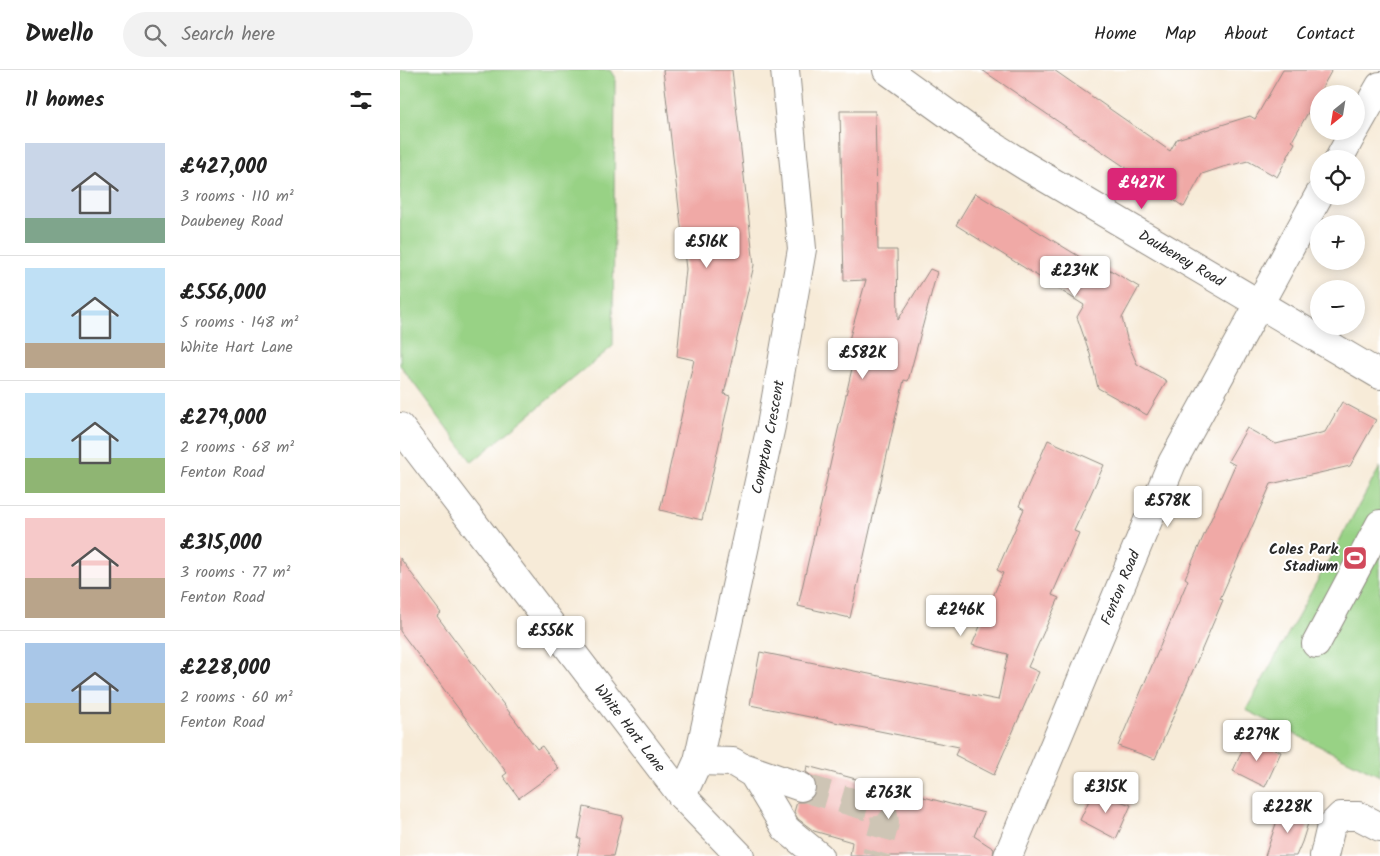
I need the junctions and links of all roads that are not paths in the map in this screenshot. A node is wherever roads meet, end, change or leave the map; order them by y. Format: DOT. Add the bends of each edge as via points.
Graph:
graph roads {
  1 [pos="785,70"];
  2 [pos="888,70"];
  3 [pos="1380,86"];
  4 [pos="1365,112"];
  5 [pos="1313,205"];
  6 [pos="1258,304"];
  7 [pos="1380,374"];
  8 [pos="400,427"];
  9 [pos="1380,524"];
  10 [pos="1316,644"];
  11 [pos="698,762"];
  12 [pos="746,768"];
  13 [pos="801,786"];
  14 [pos="682,796"];
  15 [pos="1380,827"];
  16 [pos="712,845"];
  17 [pos="740,856"];
  18 [pos="819,856"];
  19 [pos="1008,856"];
  20 [pos="1324,856"];
  1 -- 11 [label="street, Compton Crescent" via="802,249 771,426"];
  2 -- 6 [label="street, Daubeney Road" via="984,140"];
  3 -- 4 [label="street"];
  5 -- 6 [label="street, Fenton Road"];
  6 -- 7 [label="street, Daubeney Road"];
  6 -- 19 [label="street, Fenton Road" via="1172,462"];
  8 -- 14 [label="street, White Hart Lane"];
  9 -- 10 [label="street"];
  11 -- 12 [label="street" via="733,762"];
  11 -- 14 [label="street, Compton Crescent"];
  12 -- 13 [label="street"];
  12 -- 18 [label="street" via="753,774 786,829"];
  14 -- 16 [label="street, White Hart Lane"];
  15 -- 20 [label="street" via="1359,816 1341,816 1331,826"];
  16 -- 17 [label="street, White Hart Lane"];
}
